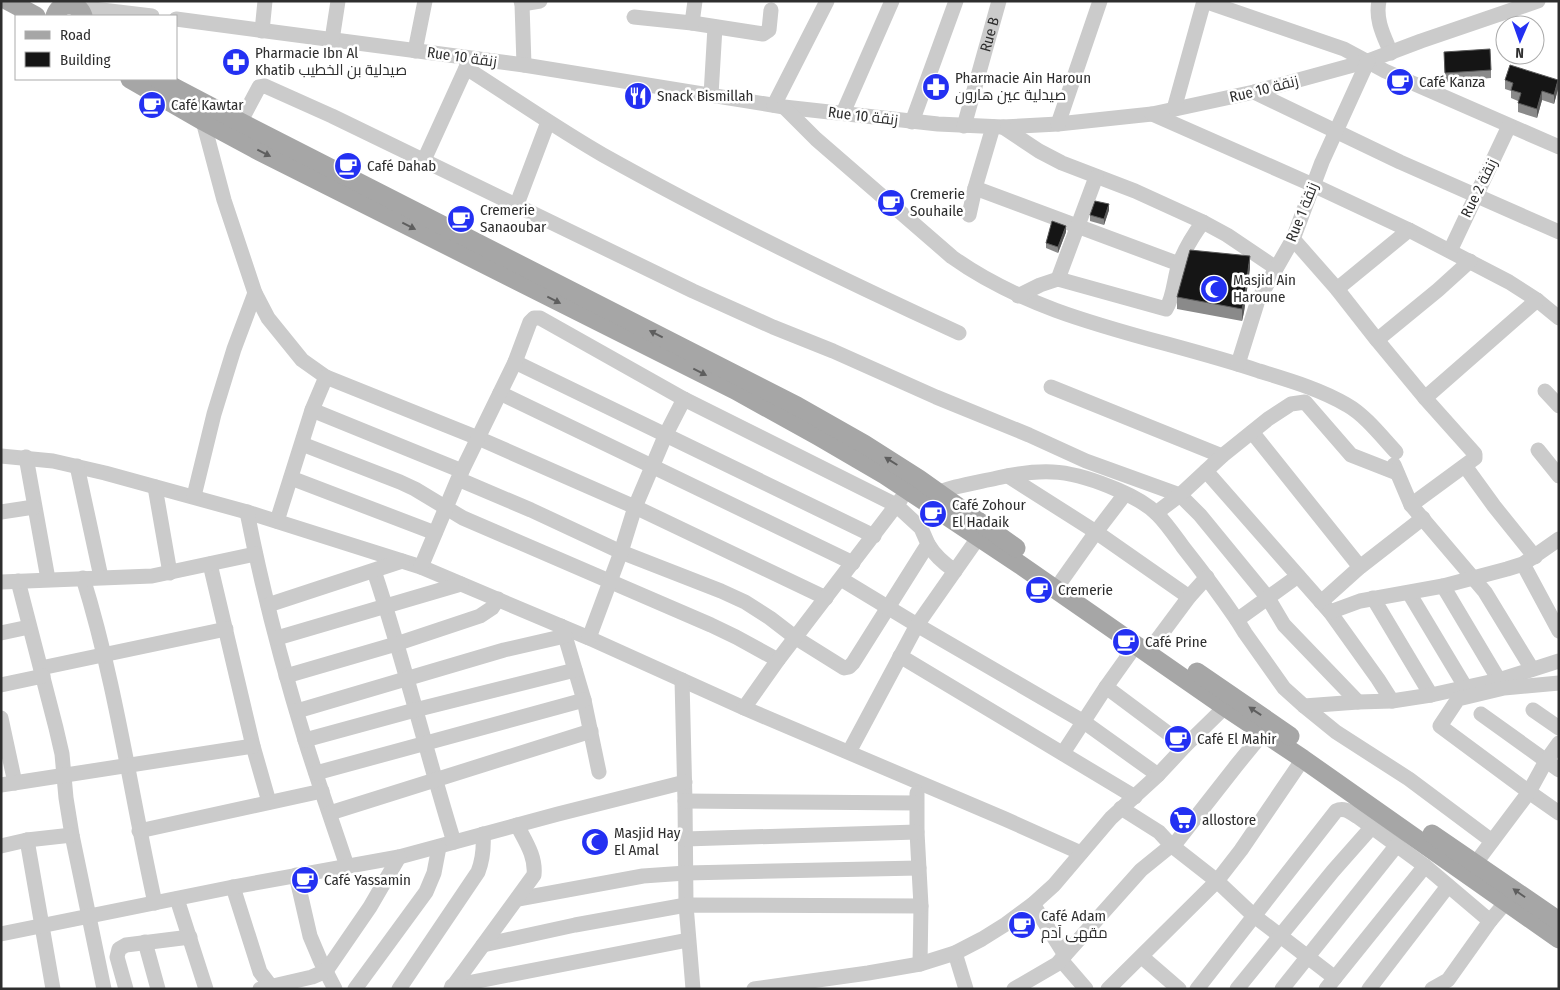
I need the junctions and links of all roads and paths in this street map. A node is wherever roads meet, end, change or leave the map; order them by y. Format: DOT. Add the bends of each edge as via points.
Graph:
graph roads {
  1 [pos="8,1"];
  2 [pos="266,1"];
  3 [pos="338,1"];
  4 [pos="425,1"];
  5 [pos="540,1"];
  6 [pos="694,1"];
  7 [pos="827,1"];
  8 [pos="892,1"];
  9 [pos="956,1"];
  10 [pos="999,1"];
  11 [pos="1100,1"];
  12 [pos="1204,1"];
  13 [pos="1379,1"];
  14 [pos="1538,1"];
  15 [pos="521,3"];
  16 [pos="64,10"];
  17 [pos="772,10"];
  18 [pos="34,15"];
  19 [pos="137,15"];
  20 [pos="634,18"];
  21 [pos="178,19"];
  22 [pos="692,23"];
  23 [pos="716,27"];
  24 [pos="262,31"];
  25 [pos="332,40"];
  26 [pos="415,51"];
  27 [pos="1391,53"];
  28 [pos="1368,61"];
  29 [pos="468,63"];
  30 [pos="524,66"];
  31 [pos="132,80"];
  32 [pos="160,80"];
  33 [pos="1254,92"];
  34 [pos="711,95"];
  35 [pos="779,106"];
  36 [pos="1174,109"];
  37 [pos="843,113"];
  38 [pos="1152,114"];
  39 [pos="203,121"];
  40 [pos="548,122"];
  41 [pos="912,122"];
  42 [pos="1058,124"];
  43 [pos="964,126"];
  44 [pos="1509,126"];
  45 [pos="998,127"];
  46 [pos="236,129"];
  47 [pos="1336,132"];
  48 [pos="1559,147"];
  49 [pos="424,160"];
  50 [pos="1096,177"];
  51 [pos="1313,185"];
  52 [pos="975,188"];
  53 [pos="1476,196"];
  54 [pos="517,204"];
  55 [pos="969,215"];
  56 [pos="1203,222"];
  57 [pos="1077,226"];
  58 [pos="1409,230"];
  59 [pos="1559,232"];
  60 [pos="1293,239"];
  61 [pos="1450,251"];
  62 [pos="1470,261"];
  63 [pos="1179,264"];
  64 [pos="1276,268"];
  65 [pos="1058,279"];
  66 [pos="1337,289"];
  67 [pos="255,294"];
  68 [pos="1018,296"];
  69 [pos="1537,300"];
  70 [pos="1559,318"];
  71 [pos="959,333"];
  72 [pos="1376,340"];
  73 [pos="515,362"];
  74 [pos="1238,364"];
  75 [pos="326,377"];
  76 [pos="1051,387"];
  77 [pos="1546,391"];
  78 [pos="500,393"];
  79 [pos="1425,398"];
  80 [pos="684,399"];
  81 [pos="1559,406"];
  82 [pos="312,410"];
  83 [pos="1252,432"];
  84 [pos="666,434"];
  85 [pos="1381,436"];
  86 [pos="478,438"];
  87 [pos="302,444"];
  88 [pos="1538,450"];
  89 [pos="1396,452"];
  90 [pos="1,456"];
  91 [pos="1222,456"];
  92 [pos="26,457"];
  93 [pos="652,465"];
  94 [pos="77,466"];
  95 [pos="1465,466"];
  96 [pos="1206,471"];
  97 [pos="1397,474"];
  98 [pos="460,475"];
  99 [pos="1008,476"];
  100 [pos="1559,476"];
  101 [pos="291,478"];
  102 [pos="155,486"];
  103 [pos="922,491"];
  104 [pos="1126,494"];
  105 [pos="1180,495"];
  106 [pos="194,496"];
  107 [pos="896,505"];
  108 [pos="1411,505"];
  109 [pos="34,507"];
  110 [pos="635,507"];
  111 [pos="445,508"];
  112 [pos="1,512"];
  113 [pos="247,512"];
  114 [pos="1156,513"];
  115 [pos="1423,518"];
  116 [pos="277,522"];
  117 [pos="1096,532"];
  118 [pos="435,533"];
  119 [pos="874,536"];
  120 [pos="978,538"];
  121 [pos="1559,539"];
  122 [pos="928,544"];
  123 [pos="621,552"];
  124 [pos="256,554"];
  125 [pos="1529,560"];
  126 [pos="402,561"];
  127 [pos="853,562"];
  128 [pos="210,564"];
  129 [pos="421,567"];
  130 [pos="1360,567"];
  131 [pos="374,571"];
  132 [pos="955,571"];
  133 [pos="170,573"];
  134 [pos="1298,576"];
  135 [pos="101,577"];
  136 [pos="1207,577"];
  137 [pos="83,578"];
  138 [pos="1475,578"];
  139 [pos="48,579"];
  140 [pos="841,579"];
  141 [pos="1062,580"];
  142 [pos="1,582"];
  143 [pos="18,582"];
  144 [pos="609,582"];
  145 [pos="461,584"];
  146 [pos="1443,586"];
  147 [pos="1409,593"];
  148 [pos="1188,597"];
  149 [pos="826,598"];
  150 [pos="1268,598"];
  151 [pos="1373,598"];
  152 [pos="498,599"];
  153 [pos="268,605"];
  154 [pos="386,606"];
  155 [pos="888,607"];
  156 [pos="1326,607"];
  157 [pos="1237,620"];
  158 [pos="917,625"];
  159 [pos="30,627"];
  160 [pos="226,629"];
  161 [pos="563,631"];
  162 [pos="1559,631"];
  163 [pos="1,633"];
  164 [pos="277,638"];
  165 [pos="589,638"];
  166 [pos="796,638"];
  167 [pos="396,644"];
  168 [pos="1145,645"];
  169 [pos="103,655"];
  170 [pos="900,656"];
  171 [pos="778,660"];
  172 [pos="1554,663"];
  173 [pos="1532,669"];
  174 [pos="575,670"];
  175 [pos="42,672"];
  176 [pos="286,676"];
  177 [pos="406,678"];
  178 [pos="1559,679"];
  179 [pos="682,680"];
  180 [pos="1499,680"];
  181 [pos="1559,684"];
  182 [pos="1,685"];
  183 [pos="1106,686"];
  184 [pos="1466,688"];
  185 [pos="1432,696"];
  186 [pos="584,700"];
  187 [pos="1392,701"];
  188 [pos="1358,702"];
  189 [pos="1304,706"];
  190 [pos="744,708"];
  191 [pos="1225,708"];
  192 [pos="415,710"];
  193 [pos="1533,710"];
  194 [pos="297,711"];
  195 [pos="1482,714"];
  196 [pos="1,718"];
  197 [pos="1084,722"];
  198 [pos="1559,728"];
  199 [pos="591,731"];
  200 [pos="1264,733"];
  201 [pos="305,740"];
  202 [pos="424,743"];
  203 [pos="1559,744"];
  204 [pos="253,746"];
  205 [pos="1185,746"];
  206 [pos="849,752"];
  207 [pos="1063,753"];
  208 [pos="1303,759"];
  209 [pos="1546,761"];
  210 [pos="127,766"];
  211 [pos="1559,770"];
  212 [pos="599,772"];
  213 [pos="316,773"];
  214 [pos="64,776"];
  215 [pos="1158,776"];
  216 [pos="434,780"];
  217 [pos="918,781"];
  218 [pos="685,782"];
  219 [pos="8,784"];
  220 [pos="322,791"];
  221 [pos="1528,792"];
  222 [pos="1135,797"];
  223 [pos="685,801"];
  224 [pos="269,802"];
  225 [pos="916,803"];
  226 [pos="1121,808"];
  227 [pos="1559,813"];
  228 [pos="330,814"];
  229 [pos="517,825"];
  230 [pos="1371,828"];
  231 [pos="139,831"];
  232 [pos="917,832"];
  233 [pos="483,834"];
  234 [pos="72,835"];
  235 [pos="685,839"];
  236 [pos="27,840"];
  237 [pos="1492,841"];
  238 [pos="454,842"];
  239 [pos="1171,845"];
  240 [pos="1397,845"];
  241 [pos="1,846"];
  242 [pos="439,847"];
  243 [pos="1081,853"];
  244 [pos="399,857"];
  245 [pos="1475,864"];
  246 [pos="347,866"];
  247 [pos="1425,866"];
  248 [pos="919,868"];
  249 [pos="686,873"];
  250 [pos="296,875"];
  251 [pos="1217,882"];
  252 [pos="1448,886"];
  253 [pos="233,887"];
  254 [pos="177,899"];
  255 [pos="518,899"];
  256 [pos="1506,902"];
  257 [pos="155,903"];
  258 [pos="1033,904"];
  259 [pos="686,905"];
  260 [pos="921,906"];
  261 [pos="1253,915"];
  262 [pos="88,916"];
  263 [pos="1490,921"];
  264 [pos="1559,921"];
  265 [pos="41,926"];
  266 [pos="1,934"];
  267 [pos="190,937"];
  268 [pos="1280,937"];
  269 [pos="1559,939"];
  270 [pos="688,940"];
  271 [pos="145,942"];
  272 [pos="484,945"];
  273 [pos="955,953"];
  274 [pos="1142,957"];
  275 [pos="1063,958"];
  276 [pos="1308,958"];
  277 [pos="920,964"];
  278 [pos="326,971"];
  279 [pos="1330,983"];
  280 [pos="1450,984"];
  281 [pos="268,988"];
  282 [pos="452,988"];
  283 [pos="763,988"];
  284 [pos="53,989"];
  285 [pos="104,989"];
  286 [pos="126,989"];
  287 [pos="158,989"];
  288 [pos="206,989"];
  289 [pos="335,989"];
  290 [pos="355,989"];
  291 [pos="399,989"];
  292 [pos="692,989"];
  293 [pos="966,989"];
  294 [pos="1014,989"];
  295 [pos="1086,989"];
  296 [pos="1108,989"];
  297 [pos="1179,989"];
  298 [pos="1197,989"];
  299 [pos="1237,989"];
  300 [pos="1282,989"];
  301 [pos="1369,989"];
  302 [pos="1432,989"];
  1 -- 18 [label="main road"];
  2 -- 24 [label="street"];
  3 -- 25 [label="street"];
  4 -- 26 [label="street"];
  5 -- 15 [label="street"];
  6 -- 22 [label="street"];
  7 -- 35 [label="street"];
  8 -- 37 [label="street"];
  9 -- 41 [label="street"];
  10 -- 43 [label="street, Rue B"];
  11 -- 42 [label="street"];
  12 -- 28 [label="street" via="1344,49"];
  12 -- 36 [label="street"];
  13 -- 27 [label="street" via="1380,28"];
  14 -- 27 [label="street, Rue 10 زنقة"];
  15 -- 30 [label="street"];
  16 -- 19 [label="street"];
  17 -- 23 [label="street" via="769,30 763,34"];
  20 -- 22 [label="street"];
  21 -- 24 [label="street, Rue 10 زنقة"];
  22 -- 23 [label="street"];
  23 -- 34 [label="street"];
  24 -- 25 [label="street, Rue 10 زنقة"];
  25 -- 26 [label="street, Rue 10 زنقة"];
  26 -- 29 [label="street, Rue 10 زنقة"];
  27 -- 28 [label="street, Rue 10 زنقة"];
  28 -- 33 [label="street, Rue 10 زنقة"];
  28 -- 44 [label="street"];
  28 -- 47 [label="street, Rue 1 زنقة"];
  29 -- 30 [label="street, Rue 10 زنقة"];
  29 -- 40 [label="street"];
  29 -- 49 [label="street"];
  30 -- 34 [label="street, Rue 10 زنقة"];
  31 -- 39 [label="main road"];
  32 -- 46 [label="main road"];
  33 -- 36 [label="street, Rue 10 زنقة"];
  33 -- 47 [label="street"];
  34 -- 35 [label="street, Rue 10 زنقة"];
  35 -- 37 [label="street, Rue 10 زنقة"];
  35 -- 68 [label="street" via="952,257 986,280"];
  36 -- 38 [label="street, Rue 10 زنقة"];
  37 -- 41 [label="street, Rue 10 زنقة"];
  38 -- 42 [label="street, Rue 10 زنقة"];
  38 -- 51 [label="street"];
  39 -- 46 [label="main road"];
  39 -- 67 [label="street" via="224,200"];
  40 -- 54 [label="street"];
  40 -- 71 [label="street" via="708,212"];
  41 -- 43 [label="street, Rue 10 زنقة"];
  42 -- 45 [label="street, Rue 10 زنقة"];
  43 -- 45 [label="street, Rue 10 زنقة"];
  44 -- 48 [label="street"];
  44 -- 53 [label="street, Rue 2 زنقة"];
  45 -- 50 [label="street" via="1062,164"];
  45 -- 52 [label="street"];
  46 -- 49 [label="street" via="259,87 265,86"];
  46 -- 103 [label="main road" via="797,406 864,444"];
  47 -- 51 [label="street, Rue 1 زنقة"];
  47 -- 53 [label="street"];
  49 -- 54 [label="street"];
  50 -- 56 [label="street"];
  50 -- 57 [label="street"];
  51 -- 58 [label="street"];
  51 -- 60 [label="street, Rue 1 زنقة"];
  52 -- 55 [label="street"];
  52 -- 57 [label="street"];
  53 -- 59 [label="street"];
  53 -- 61 [label="street, Rue 2 زنقة"];
  54 -- 105 [label="street" via="774,327 1078,458"];
  56 -- 63 [label="street"];
  56 -- 64 [label="street"];
  57 -- 63 [label="street"];
  57 -- 65 [label="street"];
  58 -- 61 [label="street"];
  58 -- 66 [label="street"];
  60 -- 64 [label="street, Rue 1 زنقة"];
  60 -- 66 [label="street"];
  61 -- 62 [label="street"];
  62 -- 69 [label="street"];
  62 -- 72 [label="street"];
  63 -- 65 [label="street" via="1166,309"];
  64 -- 74 [label="street, Rue 1 زنقة" via="1258,300"];
  65 -- 68 [label="street"];
  66 -- 72 [label="street"];
  67 -- 75 [label="street" via="268,318 302,360"];
  67 -- 106 [label="street" via="214,414"];
  68 -- 74 [label="street" via="1076,318"];
  69 -- 70 [label="street"];
  69 -- 79 [label="street"];
  72 -- 79 [label="street"];
  73 -- 78 [label="street"];
  73 -- 80 [label="street" via="530,322 540,318"];
  73 -- 84 [label="street"];
  74 -- 85 [label="street" via="1304,386 1348,406"];
  75 -- 82 [label="street"];
  75 -- 86 [label="street"];
  76 -- 91 [label="street"];
  77 -- 81 [label="street"];
  78 -- 86 [label="street"];
  78 -- 93 [label="street"];
  79 -- 95 [label="street" via="1474,452 1475,458"];
  80 -- 84 [label="street"];
  80 -- 107 [label="street"];
  82 -- 87 [label="street"];
  82 -- 98 [label="street"];
  83 -- 91 [label="street"];
  83 -- 97 [label="street" via="1291,404 1305,402 1351,455"];
  83 -- 130 [label="street"];
  84 -- 93 [label="street"];
  84 -- 119 [label="street"];
  85 -- 89 [label="street"];
  85 -- 97 [label="street"];
  86 -- 98 [label="street"];
  86 -- 110 [label="street"];
  87 -- 101 [label="street"];
  87 -- 111 [label="street" via="400,482"];
  88 -- 100 [label="street"];
  90 -- 92 [label="street"];
  91 -- 96 [label="street"];
  92 -- 94 [label="street"];
  92 -- 109 [label="street"];
  93 -- 110 [label="street"];
  93 -- 127 [label="street"];
  94 -- 102 [label="street"];
  94 -- 135 [label="street"];
  95 -- 108 [label="street"];
  95 -- 125 [label="street"];
  96 -- 105 [label="street"];
  96 -- 134 [label="street"];
  97 -- 108 [label="street"];
  98 -- 111 [label="street"];
  98 -- 123 [label="street"];
  99 -- 103 [label="street"];
  99 -- 104 [label="street" via="1062,472"];
  99 -- 117 [label="street"];
  101 -- 116 [label="street"];
  101 -- 118 [label="street"];
  102 -- 106 [label="street"];
  102 -- 133 [label="street"];
  103 -- 107 [label="street"];
  103 -- 120 [label="main road"];
  103 -- 141 [label="main road"];
  104 -- 114 [label="street"];
  104 -- 117 [label="street"];
  105 -- 114 [label="street"];
  105 -- 150 [label="street"];
  106 -- 113 [label="street"];
  107 -- 119 [label="street"];
  107 -- 122 [label="street" via="921,528"];
  108 -- 115 [label="street"];
  109 -- 112 [label="street"];
  109 -- 139 [label="street"];
  110 -- 123 [label="street"];
  110 -- 149 [label="street"];
  111 -- 118 [label="street"];
  111 -- 144 [label="street"];
  113 -- 116 [label="street"];
  113 -- 124 [label="street"];
  114 -- 136 [label="street"];
  115 -- 130 [label="street"];
  115 -- 138 [label="street"];
  116 -- 126 [label="street"];
  117 -- 141 [label="street"];
  117 -- 148 [label="street"];
  118 -- 129 [label="street"];
  119 -- 127 [label="street"];
  120 -- 132 [label="street"];
  120 -- 168 [label="main road"];
  121 -- 125 [label="street"];
  122 -- 132 [label="street" via="939,560"];
  122 -- 155 [label="street"];
  123 -- 144 [label="street"];
  123 -- 166 [label="street" via="745,602"];
  124 -- 128 [label="street"];
  124 -- 153 [label="street"];
  125 -- 138 [label="street"];
  125 -- 162 [label="street"];
  126 -- 129 [label="street"];
  126 -- 131 [label="street"];
  127 -- 140 [label="street"];
  128 -- 133 [label="street"];
  128 -- 160 [label="street"];
  129 -- 145 [label="street"];
  130 -- 156 [label="street"];
  131 -- 153 [label="street"];
  131 -- 154 [label="street"];
  132 -- 158 [label="street"];
  133 -- 135 [label="street"];
  134 -- 150 [label="street"];
  134 -- 156 [label="street"];
  135 -- 137 [label="street"];
  136 -- 148 [label="street"];
  136 -- 157 [label="street"];
  137 -- 139 [label="street"];
  137 -- 169 [label="street"];
  138 -- 146 [label="street"];
  138 -- 173 [label="street"];
  139 -- 143 [label="street"];
  140 -- 149 [label="street"];
  140 -- 155 [label="street"];
  141 -- 168 [label="main road"];
  142 -- 143 [label="street"];
  143 -- 159 [label="street"];
  144 -- 165 [label="street"];
  144 -- 171 [label="street" via="736,637"];
  145 -- 152 [label="street"];
  145 -- 154 [label="street"];
  146 -- 147 [label="street"];
  146 -- 180 [label="street"];
  147 -- 151 [label="street"];
  147 -- 184 [label="street"];
  148 -- 168 [label="street"];
  149 -- 166 [label="street"];
  150 -- 157 [label="street"];
  150 -- 188 [label="street" via="1288,629"];
  151 -- 156 [label="street"];
  151 -- 185 [label="street"];
  152 -- 161 [label="street"];
  152 -- 167 [label="street" via="480,616"];
  153 -- 164 [label="street"];
  154 -- 164 [label="street"];
  154 -- 167 [label="street"];
  155 -- 158 [label="street"];
  155 -- 166 [label="street" via="853,663 846,668"];
  156 -- 187 [label="street"];
  157 -- 189 [label="street" via="1284,688"];
  158 -- 170 [label="street"];
  158 -- 197 [label="street"];
  159 -- 163 [label="street"];
  159 -- 175 [label="street"];
  160 -- 169 [label="street"];
  160 -- 204 [label="street"];
  161 -- 165 [label="street"];
  161 -- 174 [label="street"];
  161 -- 177 [label="street"];
  164 -- 176 [label="street"];
  165 -- 179 [label="street"];
  166 -- 171 [label="street"];
  167 -- 176 [label="street"];
  167 -- 177 [label="street"];
  168 -- 183 [label="street"];
  168 -- 191 [label="main road"];
  245 -- 168 [label="main road, one-way" via="1258,713"];
  169 -- 175 [label="street"];
  169 -- 210 [label="street"];
  170 -- 206 [label="street"];
  170 -- 207 [label="street"];
  171 -- 190 [label="street"];
  172 -- 173 [label="street"];
  172 -- 178 [label="street"];
  173 -- 180 [label="street"];
  174 -- 186 [label="street"];
  174 -- 192 [label="street"];
  175 -- 182 [label="street"];
  175 -- 214 [label="street"];
  176 -- 194 [label="street"];
  177 -- 192 [label="street"];
  177 -- 194 [label="street"];
  179 -- 190 [label="street"];
  179 -- 218 [label="street"];
  180 -- 184 [label="street"];
  181 -- 221 [label="street" via="1504,688 1458,700 1440,726"];
  183 -- 197 [label="street"];
  183 -- 205 [label="street"];
  184 -- 185 [label="street"];
  185 -- 187 [label="street"];
  186 -- 199 [label="street"];
  186 -- 202 [label="street"];
  187 -- 188 [label="street"];
  188 -- 189 [label="street"];
  189 -- 237 [label="street"];
  190 -- 206 [label="street"];
  191 -- 200 [label="main road"];
  191 -- 205 [label="street"];
  192 -- 201 [label="street"];
  192 -- 202 [label="street"];
  193 -- 198 [label="street"];
  194 -- 201 [label="street"];
  195 -- 209 [label="street"];
  196 -- 219 [label="street"];
  197 -- 207 [label="street"];
  197 -- 215 [label="street"];
  199 -- 212 [label="street"];
  199 -- 216 [label="street"];
  200 -- 208 [label="main road"];
  200 -- 239 [label="street" via="1185,833"];
  201 -- 213 [label="street"];
  202 -- 213 [label="street"];
  202 -- 216 [label="street"];
  203 -- 209 [label="street"];
  204 -- 210 [label="street"];
  204 -- 224 [label="street"];
  205 -- 215 [label="street"];
  206 -- 217 [label="street"];
  207 -- 222 [label="street"];
  208 -- 251 [label="street"];
  208 -- 256 [label="main road"];
  209 -- 211 [label="street"];
  209 -- 221 [label="street"];
  210 -- 214 [label="street"];
  210 -- 231 [label="street"];
  213 -- 220 [label="street"];
  214 -- 219 [label="street"];
  214 -- 234 [label="street"];
  215 -- 222 [label="street"];
  216 -- 228 [label="street"];
  216 -- 238 [label="street"];
  217 -- 225 [label="street"];
  217 -- 243 [label="street"];
  218 -- 223 [label="street"];
  218 -- 229 [label="street"];
  220 -- 224 [label="street"];
  220 -- 228 [label="street"];
  221 -- 227 [label="street"];
  221 -- 237 [label="street"];
  222 -- 226 [label="street"];
  223 -- 225 [label="street"];
  223 -- 235 [label="street"];
  224 -- 231 [label="street"];
  225 -- 232 [label="street"];
  226 -- 239 [label="street" via="1159,832"];
  226 -- 243 [label="street"];
  228 -- 246 [label="street"];
  229 -- 233 [label="street"];
  229 -- 255 [label="street" via="532,854 535,868"];
  230 -- 240 [label="street"];
  230 -- 261 [label="street" via="1348,811 1336,811"];
  230 -- 268 [label="street"];
  231 -- 257 [label="street"];
  232 -- 235 [label="street"];
  232 -- 248 [label="street"];
  233 -- 238 [label="street"];
  233 -- 291 [label="street" via="484,850 478,872"];
  234 -- 236 [label="street"];
  234 -- 262 [label="street"];
  235 -- 249 [label="street"];
  236 -- 241 [label="street"];
  236 -- 265 [label="street"];
  237 -- 245 [label="street"];
  238 -- 242 [label="street"];
  239 -- 251 [label="street"];
  239 -- 275 [label="street" via="1141,870"];
  240 -- 247 [label="street"];
  240 -- 276 [label="street"];
  242 -- 244 [label="street"];
  242 -- 290 [label="street" via="426,892"];
  243 -- 258 [label="street"];
  244 -- 246 [label="street"];
  244 -- 278 [label="street" via="370,907"];
  264 -- 245 [label="main road, one-way"];
  246 -- 250 [label="street"];
  247 -- 252 [label="street"];
  247 -- 279 [label="street"];
  248 -- 249 [label="street"];
  248 -- 260 [label="street"];
  249 -- 255 [label="street" via="621,878"];
  249 -- 259 [label="street"];
  250 -- 253 [label="street"];
  250 -- 278 [label="street" via="310,936"];
  251 -- 261 [label="street"];
  251 -- 274 [label="street"];
  252 -- 263 [label="street"];
  252 -- 301 [label="street"];
  253 -- 254 [label="street"];
  253 -- 281 [label="street"];
  254 -- 257 [label="street"];
  254 -- 267 [label="street"];
  255 -- 272 [label="street"];
  256 -- 263 [label="street"];
  256 -- 269 [label="main road"];
  257 -- 262 [label="street"];
  258 -- 273 [label="street" via="1006,924"];
  258 -- 275 [label="street"];
  259 -- 260 [label="street"];
  259 -- 270 [label="street"];
  259 -- 272 [label="street"];
  260 -- 277 [label="street"];
  261 -- 268 [label="street"];
  261 -- 298 [label="street"];
  262 -- 265 [label="street"];
  262 -- 285 [label="street"];
  263 -- 280 [label="street"];
  265 -- 266 [label="street"];
  265 -- 284 [label="street"];
  267 -- 271 [label="street"];
  267 -- 288 [label="street"];
  268 -- 276 [label="street"];
  268 -- 299 [label="street"];
  270 -- 282 [label="street"];
  270 -- 292 [label="street"];
  271 -- 286 [label="street" via="119,949 117,957"];
  271 -- 287 [label="street"];
  272 -- 282 [label="street"];
  273 -- 277 [label="street"];
  273 -- 293 [label="street"];
  274 -- 296 [label="street"];
  274 -- 297 [label="street"];
  275 -- 294 [label="street"];
  275 -- 295 [label="street"];
  276 -- 279 [label="street"];
  276 -- 300 [label="street"];
  277 -- 283 [label="street"];
  278 -- 281 [label="street"];
  278 -- 289 [label="street"];
  280 -- 302 [label="street"];
}
